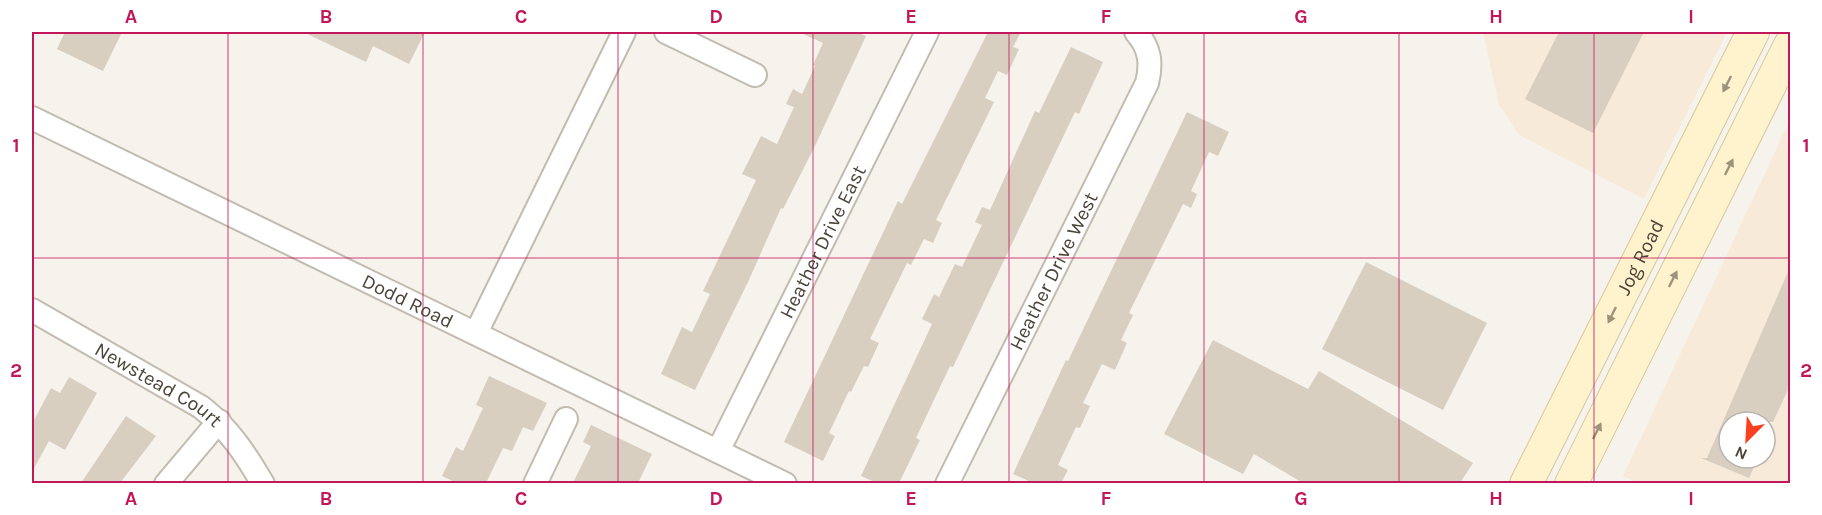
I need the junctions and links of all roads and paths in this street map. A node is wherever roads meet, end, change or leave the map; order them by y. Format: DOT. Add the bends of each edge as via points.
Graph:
graph roads {
  1 [pos="624,32"];
  2 [pos="666,32"];
  3 [pos="927,32"];
  4 [pos="1136,32"];
  5 [pos="1753,32"];
  6 [pos="1791,45"];
  7 [pos="755,75"];
  8 [pos="32,118"];
  9 [pos="32,310"];
  10 [pos="476,333"];
  11 [pos="566,419"];
  12 [pos="219,421"];
  13 [pos="718,451"];
  14 [pos="166,483"];
  15 [pos="263,483"];
  16 [pos="535,483"];
  17 [pos="785,483"];
  18 [pos="947,483"];
  19 [pos="1526,483"];
  20 [pos="1571,483"];
  1 -- 10 [label="street"];
  2 -- 7 [label="street"];
  3 -- 13 [label="street, Heather Drive East"];
  4 -- 18 [label="street, Heather Drive West" via="1149,54 1147,83"];
  5 -- 19 [label="main road, Jog Road, one-way"];
  20 -- 6 [label="main road, Jog Road, one-way"];
  8 -- 10 [label="street, Dodd Road"];
  9 -- 12 [label="street, Newstead Court"];
  10 -- 13 [label="street, Dodd Road"];
  11 -- 16 [label="street"];
  12 -- 14 [label="street"];
  12 -- 15 [label="street, Newstead Court" via="242,447"];
  13 -- 17 [label="street, Dodd Road"];
}
